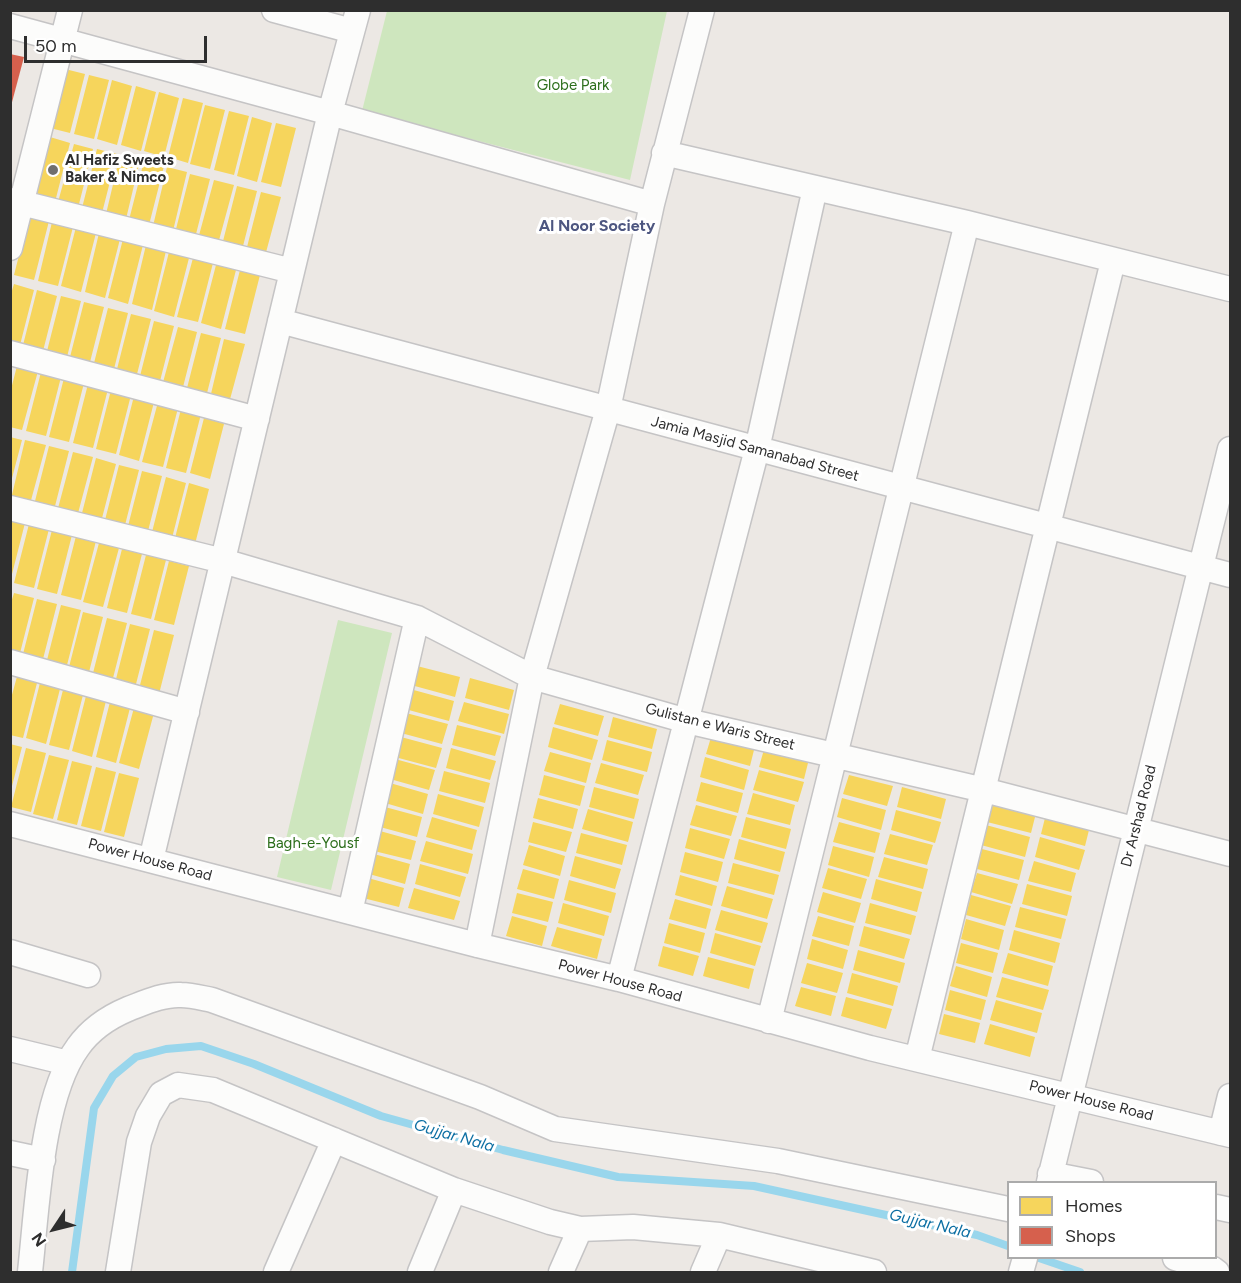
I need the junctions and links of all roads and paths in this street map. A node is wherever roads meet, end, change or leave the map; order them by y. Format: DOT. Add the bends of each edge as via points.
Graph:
graph roads {
  1 [pos="70,10"];
  2 [pos="274,10"];
  3 [pos="702,10"];
  4 [pos="355,21"];
  5 [pos="10,26"];
  6 [pos="63,40"];
  7 [pos="330,113"];
  8 [pos="664,153"];
  9 [pos="815,188"];
  10 [pos="16,202"];
  11 [pos="652,204"];
  12 [pos="967,223"];
  13 [pos="10,248"];
  14 [pos="1113,261"];
  15 [pos="292,272"];
  16 [pos="1230,289"];
  17 [pos="280,321"];
  18 [pos="10,353"];
  19 [pos="608,409"];
  20 [pos="257,419"];
  21 [pos="756,449"];
  22 [pos="1230,449"];
  23 [pos="900,488"];
  24 [pos="10,508"];
  25 [pos="1046,527"];
  26 [pos="223,561"];
  27 [pos="1201,568"];
  28 [pos="1230,575"];
  29 [pos="417,618"];
  30 [pos="10,662"];
  31 [pos="532,677"];
  32 [pos="187,712"];
  33 [pos="687,721"];
  34 [pos="835,755"];
  35 [pos="984,790"];
  36 [pos="10,824"];
  37 [pos="1136,828"];
  38 [pos="1230,854"];
  39 [pos="151,860"];
  40 [pos="350,912"];
  41 [pos="477,945"];
  42 [pos="10,952"];
  43 [pos="88,975"];
  44 [pos="620,979"];
  45 [pos="769,1022"];
  46 [pos="10,1049"];
  47 [pos="917,1059"];
  48 [pos="68,1064"];
  49 [pos="1070,1096"];
  50 [pos="1230,1096"];
  51 [pos="1226,1134"];
  52 [pos="334,1140"];
  53 [pos="10,1153"];
  54 [pos="43,1161"];
  55 [pos="1049,1178"];
  56 [pos="1080,1181"];
  57 [pos="454,1190"];
  58 [pos="1007,1209"];
  59 [pos="580,1229"];
  60 [pos="719,1235"];
  61 [pos="1181,1259"];
  62 [pos="858,1270"];
  63 [pos="30,1272"];
  64 [pos="118,1272"];
  65 [pos="276,1272"];
  66 [pos="420,1272"];
  67 [pos="561,1272"];
  68 [pos="703,1272"];
  69 [pos="1217,1272"];
  1 -- 6 [label="street"];
  2 -- 4 [label="street"];
  3 -- 8 [label="street"];
  4 -- 7 [label="street"];
  5 -- 6 [label="street"];
  6 -- 7 [label="street"];
  6 -- 10 [label="street"];
  7 -- 11 [label="street"];
  7 -- 15 [label="street"];
  8 -- 9 [label="street"];
  8 -- 11 [label="street"];
  9 -- 12 [label="street"];
  9 -- 21 [label="street"];
  10 -- 13 [label="street"];
  10 -- 15 [label="street"];
  11 -- 19 [label="street"];
  12 -- 14 [label="street"];
  12 -- 23 [label="street"];
  14 -- 16 [label="street"];
  14 -- 25 [label="street"];
  15 -- 17 [label="street"];
  17 -- 19 [label="street, Jamia Masjid Samanabad Street"];
  17 -- 20 [label="street"];
  18 -- 20 [label="street"];
  19 -- 21 [label="street, Jamia Masjid Samanabad Street"];
  19 -- 31 [label="street"];
  20 -- 26 [label="street"];
  21 -- 23 [label="street, Jamia Masjid Samanabad Street"];
  21 -- 33 [label="street"];
  22 -- 27 [label="street, Dr Arshad Road"];
  23 -- 25 [label="street, Jamia Masjid Samanabad Street"];
  23 -- 34 [label="street"];
  24 -- 26 [label="street, Gulistan e Waris Street"];
  25 -- 27 [label="street, Jamia Masjid Samanabad Street"];
  25 -- 35 [label="street"];
  26 -- 29 [label="street, Gulistan e Waris Street"];
  26 -- 32 [label="street"];
  27 -- 28 [label="street, Jamia Masjid Samanabad Street"];
  27 -- 37 [label="street, Dr Arshad Road"];
  29 -- 31 [label="street, Gulistan e Waris Street"];
  29 -- 40 [label="street"];
  30 -- 32 [label="street"];
  31 -- 33 [label="street, Gulistan e Waris Street"];
  31 -- 41 [label="street"];
  32 -- 39 [label="street"];
  33 -- 34 [label="street, Gulistan e Waris Street"];
  33 -- 44 [label="street"];
  34 -- 35 [label="street, Gulistan e Waris Street"];
  34 -- 45 [label="street"];
  35 -- 37 [label="street, Gulistan e Waris Street"];
  35 -- 47 [label="street"];
  36 -- 39 [label="street, Power House Road"];
  37 -- 38 [label="street, Gulistan e Waris Street"];
  37 -- 49 [label="street, Dr Arshad Road"];
  39 -- 40 [label="street, Power House Road"];
  40 -- 41 [label="street, Power House Road"];
  41 -- 44 [label="street, Power House Road"];
  42 -- 43 [label="street"];
  44 -- 45 [label="street, Power House Road"];
  45 -- 47 [label="street, Power House Road"];
  46 -- 48 [label="street"];
  47 -- 49 [label="street, Power House Road"];
  48 -- 54 [label="street" via="57,1087"];
  48 -- 58 [label="street" via="78,1046 118,1013 178,994 212,1000 480,1097 555,1129 778,1161"];
  49 -- 51 [label="street, Power House Road"];
  49 -- 55 [label="street, Dr Arshad Road"];
  50 -- 51 [label="street"];
  52 -- 57 [label="street"];
  52 -- 64 [label="street" via="213,1090 178,1085 161,1094 139,1142"];
  52 -- 65 [label="street"];
  53 -- 54 [label="street"];
  54 -- 63 [label="street"];
  55 -- 56 [label="street"];
  57 -- 59 [label="street"];
  57 -- 66 [label="street"];
  59 -- 60 [label="street" via="633,1227"];
  59 -- 67 [label="street"];
  60 -- 62 [label="street"];
  60 -- 68 [label="street"];
  61 -- 69 [label="street"];
}
